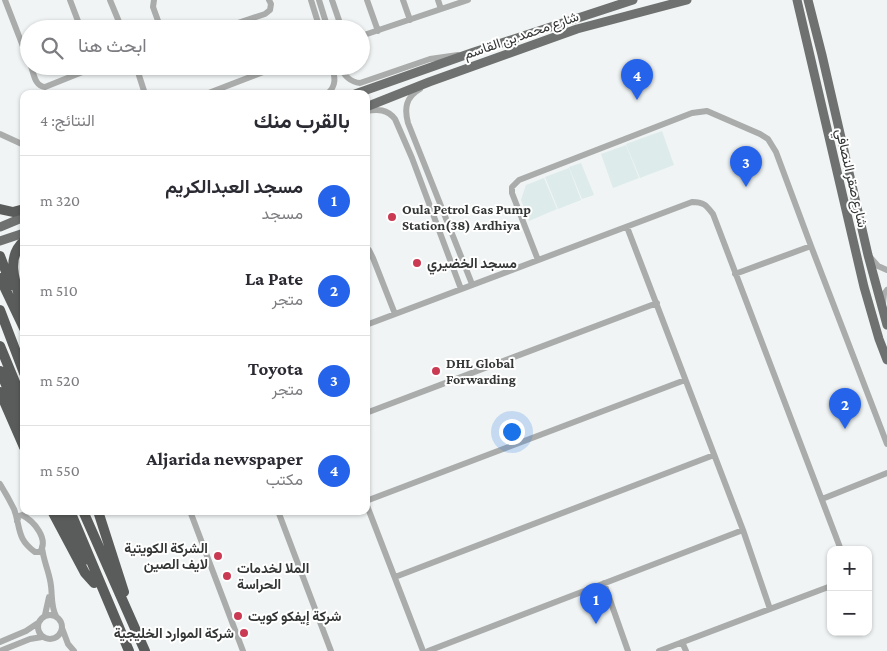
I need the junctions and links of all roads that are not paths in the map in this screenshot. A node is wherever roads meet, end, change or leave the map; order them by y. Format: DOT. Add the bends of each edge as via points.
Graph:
graph roads {
  1 [pos="5,0"];
  2 [pos="70,0"];
  3 [pos="110,0"];
  4 [pos="154,0"];
  5 [pos="269,0"];
  6 [pos="311,0"];
  7 [pos="319,0"];
  8 [pos="332,0"];
  9 [pos="367,0"];
  10 [pos="403,0"];
  11 [pos="438,0"];
  12 [pos="468,0"];
  13 [pos="633,0"];
  14 [pos="643,0"];
  15 [pos="687,0"];
  16 [pos="791,0"];
  17 [pos="796,0"];
  18 [pos="808,0"];
  19 [pos="814,0"];
  20 [pos="441,9"];
  21 [pos="800,17"];
  22 [pos="78,20"];
  23 [pos="118,20"];
  24 [pos="157,20"];
  25 [pos="247,20"];
  26 [pos="317,20"];
  27 [pos="325,20"];
  28 [pos="339,20"];
  29 [pos="410,20"];
  30 [pos="577,29"];
  31 [pos="378,31"];
  32 [pos="370,33"];
  33 [pos="20,39"];
  34 [pos="524,48"];
  35 [pos="474,52"];
  36 [pos="822,55"];
  37 [pos="34,75"];
  38 [pos="76,75"];
  39 [pos="139,75"];
  40 [pos="256,75"];
  41 [pos="334,75"];
  42 [pos="345,75"];
  43 [pos="144,90"];
  44 [pos="216,90"];
  45 [pos="331,90"];
  46 [pos="366,90"];
  47 [pos="370,105"];
  48 [pos="370,110"];
  49 [pos="408,123"];
  50 [pos="399,128"];
  51 [pos="0,134"];
  52 [pos="20,143"];
  53 [pos="0,209"];
  54 [pos="20,210"];
  55 [pos="20,218"];
  56 [pos="0,226"];
  57 [pos="627,227"];
  58 [pos="20,234"];
  59 [pos="0,241"];
  60 [pos="20,245"];
  61 [pos="811,246"];
  62 [pos="370,252"];
  63 [pos="868,255"];
  64 [pos="0,256"];
  65 [pos="538,260"];
  66 [pos="887,270"];
  67 [pos="735,274"];
  68 [pos="0,278"];
  69 [pos="472,284"];
  70 [pos="460,289"];
  71 [pos="887,290"];
  72 [pos="20,297"];
  73 [pos="657,303"];
  74 [pos="0,310"];
  75 [pos="20,310"];
  76 [pos="882,310"];
  77 [pos="395,314"];
  78 [pos="20,320"];
  79 [pos="370,323"];
  80 [pos="887,325"];
  81 [pos="0,346"];
  82 [pos="887,360"];
  83 [pos="20,362"];
  84 [pos="0,371"];
  85 [pos="685,380"];
  86 [pos="0,392"];
  87 [pos="20,394"];
  88 [pos="370,411"];
  89 [pos="20,417"];
  90 [pos="20,438"];
  91 [pos="887,444"];
  92 [pos="714,455"];
  93 [pos="887,473"];
  94 [pos="0,480"];
  95 [pos="0,484"];
  96 [pos="370,500"];
  97 [pos="822,500"];
  98 [pos="20,511"];
  99 [pos="370,512"];
  100 [pos="54,515"];
  101 [pos="63,515"];
  102 [pos="72,515"];
  103 [pos="85,515"];
  104 [pos="99,515"];
  105 [pos="192,515"];
  106 [pos="280,515"];
  107 [pos="24,516"];
  108 [pos="17,521"];
  109 [pos="743,530"];
  110 [pos="839,546"];
  111 [pos="42,547"];
  112 [pos="35,552"];
  113 [pos="395,577"];
  114 [pos="94,583"];
  115 [pos="604,583"];
  116 [pos="827,587"];
  117 [pos="107,601"];
  118 [pos="770,608"];
  119 [pos="45,615"];
  120 [pos="56,616"];
  121 [pos="38,624"];
  122 [pos="62,628"];
  123 [pos="138,636"];
  124 [pos="42,638"];
  125 [pos="50,640"];
  126 [pos="0,642"];
  127 [pos="682,642"];
  128 [pos="68,644"];
  129 [pos="0,651"];
  130 [pos="74,651"];
  131 [pos="129,651"];
  132 [pos="145,651"];
  133 [pos="243,651"];
  134 [pos="331,651"];
  135 [pos="423,651"];
  136 [pos="428,651"];
  137 [pos="628,651"];
  138 [pos="659,651"];
  139 [pos="686,651"];
  1 -- 33 [label="street"];
  2 -- 22 [label="street"];
  3 -- 23 [label="street"];
  4 -- 24 [label="street" via="152,8"];
  5 -- 25 [label="street" via="270,10"];
  6 -- 26 [label="street"];
  7 -- 27 [label="street"];
  8 -- 28 [label="street"];
  9 -- 31 [label="street"];
  10 -- 29 [label="street"];
  11 -- 20 [label="street"];
  12 -- 20 [label="street"];
  13 -- 35 [label="main road, شارع محمد بن القاسم"];
  14 -- 30 [label="main road" via="574,22 572,26"];
  15 -- 30 [label="main road, شارع محمد بن القاسم"];
  16 -- 21 [label="main road"];
  17 -- 21 [label="main road, شارع صقر النصافي"];
  18 -- 36 [label="main road, شارع صقر النصافي"];
  19 -- 36 [label="main road"];
  20 -- 29 [label="street"];
  21 -- 82 [label="main road, شارع صقر النصافي" via="864,288"];
  29 -- 31 [label="street"];
  30 -- 34 [label="main road, شارع محمد بن القاسم"];
  31 -- 32 [label="street"];
  34 -- 47 [label="main road, شارع محمد بن القاسم"];
  34 -- 49 [label="street" via="418,90 406,103"];
  35 -- 42 [label="street" via="430,59 360,83"];
  35 -- 46 [label="main road, شارع محمد بن القاسم"];
  36 -- 63 [label="main road, شارع صقر النصافي"];
  37 -- 38 [label="street" via="38,84 45,88"];
  39 -- 43 [label="street"];
  40 -- 44 [label="street"];
  41 -- 45 [label="street" via="335,84"];
  48 -- 50 [label="street" via="388,112"];
  49 -- 50 [label="street" via="402,120"];
  49 -- 69 [label="street"];
  50 -- 70 [label="street"];
  51 -- 52 [label="street"];
  53 -- 54 [label="highway"];
  55 -- 56 [label="main road"];
  57 -- 65 [label="street"];
  57 -- 67 [label="street" via="692,202 700,202 712,214"];
  57 -- 73 [label="street"];
  58 -- 59 [label="main road"];
  60 -- 72 [label="highway" via="13,272"];
  61 -- 65 [label="street" via="776,152 768,139 708,111 692,113 519,180 512,187 512,193"];
  61 -- 67 [label="street"];
  61 -- 91 [label="street"];
  62 -- 77 [label="street"];
  63 -- 66 [label="street"];
  63 -- 76 [label="main road, شارع صقر النصافي"];
  64 -- 75 [label="highway"];
  65 -- 69 [label="street"];
  67 -- 97 [label="street"];
  68 -- 78 [label="highway"];
  69 -- 70 [label="street"];
  70 -- 77 [label="street"];
  71 -- 76 [label="street"];
  73 -- 85 [label="street"];
  73 -- 88 [label="street"];
  74 -- 83 [label="highway"];
  76 -- 80 [label="main road, شارع صقر النصافي"];
  77 -- 79 [label="street"];
  81 -- 87 [label="highway"];
  84 -- 89 [label="highway"];
  85 -- 92 [label="street"];
  85 -- 96 [label="street"];
  86 -- 90 [label="highway"];
  92 -- 109 [label="street"];
  92 -- 113 [label="street"];
  93 -- 97 [label="street"];
  94 -- 98 [label="street"];
  95 -- 108 [label="street"];
  97 -- 110 [label="street"];
  99 -- 113 [label="street"];
  100 -- 114 [label="highway" via="85,573"];
  101 -- 114 [label="highway"];
  102 -- 117 [label="highway"];
  103 -- 123 [label="highway"];
  104 -- 123 [label="highway"];
  105 -- 133 [label="street"];
  106 -- 134 [label="street"];
  107 -- 108 [label="street" via="19,516"];
  107 -- 111 [label="street" via="34,524"];
  108 -- 112 [label="street" via="23,540"];
  109 -- 115 [label="street"];
  109 -- 118 [label="street"];
  111 -- 112 [label="street" via="40,552"];
  111 -- 120 [label="street"];
  112 -- 119 [label="street" via="48,578"];
  113 -- 135 [label="street"];
  114 -- 117 [label="highway"];
  115 -- 136 [label="street"];
  115 -- 137 [label="street"];
  116 -- 118 [label="street"];
  117 -- 131 [label="highway"];
  118 -- 127 [label="street"];
  119 -- 120 [label="street"];
  119 -- 121 [label="street"];
  120 -- 122 [label="street"];
  121 -- 124 [label="street"];
  121 -- 126 [label="street"];
  122 -- 125 [label="street" via="57,637"];
  122 -- 128 [label="street"];
  123 -- 132 [label="highway"];
  124 -- 125 [label="street"];
  124 -- 129 [label="street" via="30,639"];
  125 -- 128 [label="street"];
  127 -- 138 [label="street"];
  127 -- 139 [label="street"];
  128 -- 130 [label="street"];
}
